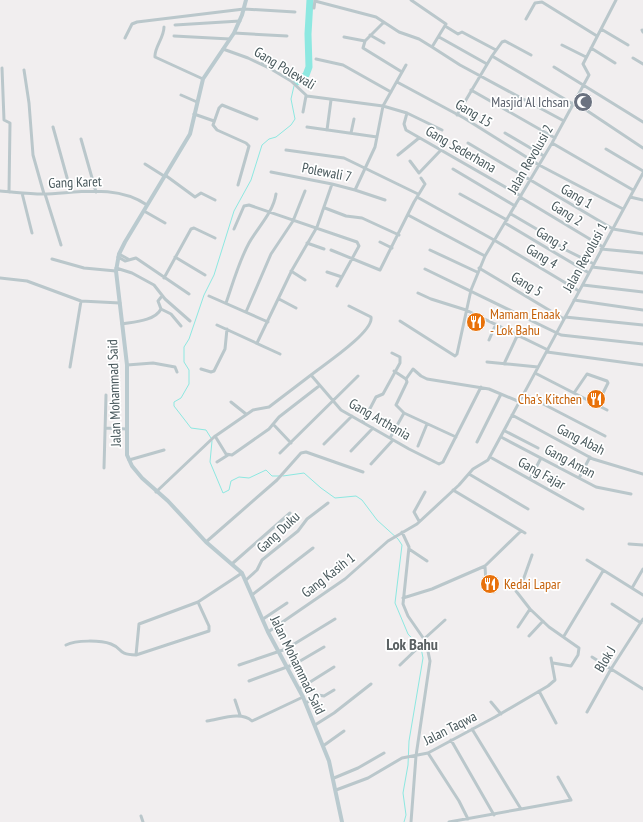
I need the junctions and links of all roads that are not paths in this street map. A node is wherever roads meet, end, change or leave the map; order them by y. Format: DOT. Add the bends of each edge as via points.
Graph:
graph roads {
  1 [pos="246,0"];
  2 [pos="411,0"];
  3 [pos="616,0"];
  4 [pos="315,1"];
  5 [pos="314,8"];
  6 [pos="244,9"];
  7 [pos="295,12"];
  8 [pos="526,19"];
  9 [pos="240,21"];
  10 [pos="384,22"];
  11 [pos="176,25"];
  12 [pos="445,26"];
  13 [pos="164,27"];
  14 [pos="601,29"];
  15 [pos="234,33"];
  16 [pos="370,35"];
  17 [pos="174,36"];
  18 [pos="287,36"];
  19 [pos="597,36"];
  20 [pos="344,37"];
  21 [pos="439,37"];
  22 [pos="126,38"];
  23 [pos="230,39"];
  24 [pos="365,41"];
  25 [pos="384,43"];
  26 [pos="562,45"];
  27 [pos="628,45"];
  28 [pos="432,47"];
  29 [pos="591,48"];
  30 [pos="222,49"];
  31 [pos="496,50"];
  32 [pos="531,54"];
  33 [pos="267,56"];
  34 [pos="492,56"];
  35 [pos="586,57"];
  36 [pos="633,58"];
  37 [pos="316,59"];
  38 [pos="615,63"];
  39 [pos="262,64"];
  40 [pos="487,64"];
  41 [pos="643,64"];
  42 [pos="406,65"];
  43 [pos="554,67"];
  44 [pos="2,68"];
  45 [pos="24,70"];
  46 [pos="402,72"];
  47 [pos="480,75"];
  48 [pos="203,78"];
  49 [pos="397,82"];
  50 [pos="584,84"];
  51 [pos="471,90"];
  52 [pos="392,92"];
  53 [pos="181,96"];
  54 [pos="306,96"];
  55 [pos="331,100"];
  56 [pos="197,102"];
  57 [pos="574,103"];
  58 [pos="383,106"];
  59 [pos="303,112"];
  60 [pos="407,113"];
  61 [pos="194,114"];
  62 [pos="456,115"];
  63 [pos="257,119"];
  64 [pos="354,119"];
  65 [pos="214,121"];
  66 [pos="564,121"];
  67 [pos="643,122"];
  68 [pos="53,127"];
  69 [pos="307,127"];
  70 [pos="327,130"];
  71 [pos="442,130"];
  72 [pos="351,133"];
  73 [pos="505,133"];
  74 [pos="377,137"];
  75 [pos="81,138"];
  76 [pos="419,138"];
  77 [pos="555,138"];
  78 [pos="468,143"];
  79 [pos="552,143"];
  80 [pos="643,148"];
  81 [pos="606,149"];
  82 [pos="286,150"];
  83 [pos="440,150"];
  84 [pos="398,155"];
  85 [pos="544,156"];
  86 [pos="410,161"];
  87 [pos="145,164"];
  88 [pos="539,165"];
  89 [pos="365,167"];
  90 [pos="453,169"];
  91 [pos="271,172"];
  92 [pos="643,172"];
  93 [pos="165,175"];
  94 [pos="421,178"];
  95 [pos="530,180"];
  96 [pos="332,184"];
  97 [pos="238,185"];
  98 [pos="355,190"];
  99 [pos="634,190"];
  100 [pos="0,191"];
  101 [pos="305,191"];
  102 [pos="9,192"];
  103 [pos="70,192"];
  104 [pos="96,192"];
  105 [pos="22,193"];
  106 [pos="45,194"];
  107 [pos="276,194"];
  108 [pos="460,194"];
  109 [pos="417,196"];
  110 [pos="521,197"];
  111 [pos="630,197"];
  112 [pos="215,200"];
  113 [pos="385,200"];
  114 [pos="643,200"];
  115 [pos="147,205"];
  116 [pos="515,206"];
  117 [pos="325,208"];
  118 [pos="623,209"];
  119 [pos="144,211"];
  120 [pos="269,213"];
  121 [pos="511,214"];
  122 [pos="408,215"];
  123 [pos="293,221"];
  124 [pos="506,221"];
  125 [pos="165,223"];
  126 [pos="317,227"];
  127 [pos="234,229"];
  128 [pos="613,229"];
  129 [pos="32,233"];
  130 [pos="643,234"];
  131 [pos="399,235"];
  132 [pos="215,238"];
  133 [pos="494,240"];
  134 [pos="380,242"];
  135 [pos="307,243"];
  136 [pos="61,245"];
  137 [pos="392,248"];
  138 [pos="602,248"];
  139 [pos="324,249"];
  140 [pos="331,250"];
  141 [pos="430,250"];
  142 [pos="643,253"];
  143 [pos="118,256"];
  144 [pos="485,256"];
  145 [pos="175,257"];
  146 [pos="353,258"];
  147 [pos="52,259"];
  148 [pos="593,265"];
  149 [pos="479,268"];
  150 [pos="425,269"];
  151 [pos="116,270"];
  152 [pos="291,271"];
  153 [pos="327,272"];
  154 [pos="477,272"];
  155 [pos="589,273"];
  156 [pos="643,274"];
  157 [pos="206,276"];
  158 [pos="342,277"];
  159 [pos="0,278"];
  160 [pos="164,278"];
  161 [pos="305,280"];
  162 [pos="582,285"];
  163 [pos="337,286"];
  164 [pos="471,290"];
  165 [pos="579,291"];
  166 [pos="418,292"];
  167 [pos="643,292"];
  168 [pos="189,294"];
  169 [pos="162,296"];
  170 [pos="209,296"];
  171 [pos="279,299"];
  172 [pos="574,300"];
  173 [pos="81,302"];
  174 [pos="120,303"];
  175 [pos="226,303"];
  176 [pos="349,306"];
  177 [pos="296,308"];
  178 [pos="161,309"];
  179 [pos="466,310"];
  180 [pos="643,310"];
  181 [pos="246,312"];
  182 [pos="564,318"];
  183 [pos="190,321"];
  184 [pos="400,321"];
  185 [pos="268,322"];
  186 [pos="122,324"];
  187 [pos="496,324"];
  188 [pos="217,325"];
  189 [pos="643,325"];
  190 [pos="181,326"];
  191 [pos="226,329"];
  192 [pos="556,333"];
  193 [pos="518,334"];
  194 [pos="489,340"];
  195 [pos="257,344"];
  196 [pos="643,344"];
  197 [pos="547,351"];
  198 [pos="392,353"];
  199 [pos="280,354"];
  200 [pos="487,362"];
  201 [pos="504,364"];
  202 [pos="126,365"];
  203 [pos="643,365"];
  204 [pos="70,367"];
  205 [pos="538,367"];
  206 [pos="201,368"];
  207 [pos="177,372"];
  208 [pos="394,372"];
  209 [pos="535,373"];
  210 [pos="311,375"];
  211 [pos="358,376"];
  212 [pos="406,378"];
  213 [pos="319,386"];
  214 [pos="481,387"];
  215 [pos="574,393"];
  216 [pos="501,394"];
  217 [pos="524,394"];
  218 [pos="106,395"];
  219 [pos="332,401"];
  220 [pos="231,402"];
  221 [pos="520,402"];
  222 [pos="597,405"];
  223 [pos="606,410"];
  224 [pos="404,413"];
  225 [pos="246,414"];
  226 [pos="512,415"];
  227 [pos="352,416"];
  228 [pos="363,422"];
  229 [pos="273,424"];
  230 [pos="428,424"];
  231 [pos="105,428"];
  232 [pos="373,428"];
  233 [pos="127,429"];
  234 [pos="505,431"];
  235 [pos="214,436"];
  236 [pos="604,436"];
  237 [pos="456,437"];
  238 [pos="501,437"];
  239 [pos="392,439"];
  240 [pos="477,442"];
  241 [pos="291,443"];
  242 [pos="324,444"];
  243 [pos="418,446"];
  244 [pos="538,448"];
  245 [pos="164,450"];
  246 [pos="351,451"];
  247 [pos="280,453"];
  248 [pos="228,455"];
  249 [pos="590,457"];
  250 [pos="490,458"];
  251 [pos="541,458"];
  252 [pos="129,460"];
  253 [pos="217,462"];
  254 [pos="371,464"];
  255 [pos="104,468"];
  256 [pos="363,472"];
  257 [pos="469,474"];
  258 [pos="643,474"];
  259 [pos="579,478"];
  260 [pos="530,479"];
  261 [pos="453,490"];
  262 [pos="156,492"];
  263 [pos="425,492"];
  264 [pos="631,494"];
  265 [pos="328,503"];
  266 [pos="528,508"];
  267 [pos="583,508"];
  268 [pos="290,513"];
  269 [pos="419,522"];
  270 [pos="521,531"];
  271 [pos="400,532"];
  272 [pos="525,533"];
  273 [pos="206,542"];
  274 [pos="629,544"];
  275 [pos="643,545"];
  276 [pos="313,548"];
  277 [pos="409,549"];
  278 [pos="532,555"];
  279 [pos="587,560"];
  280 [pos="427,561"];
  281 [pos="233,563"];
  282 [pos="485,566"];
  283 [pos="643,569"];
  284 [pos="603,572"];
  285 [pos="242,573"];
  286 [pos="246,580"];
  287 [pos="632,588"];
  288 [pos="494,592"];
  289 [pos="643,594"];
  290 [pos="252,595"];
  291 [pos="403,598"];
  292 [pos="198,602"];
  293 [pos="287,603"];
  294 [pos="612,604"];
  295 [pos="530,609"];
  296 [pos="263,619"];
  297 [pos="335,619"];
  298 [pos="643,619"];
  299 [pos="445,620"];
  300 [pos="543,621"];
  301 [pos="641,623"];
  302 [pos="518,627"];
  303 [pos="268,632"];
  304 [pos="529,636"];
  305 [pos="564,636"];
  306 [pos="424,640"];
  307 [pos="66,645"];
  308 [pos="324,647"];
  309 [pos="279,652"];
  310 [pos="136,655"];
  311 [pos="592,657"];
  312 [pos="551,658"];
  313 [pos="552,663"];
  314 [pos="239,665"];
  315 [pos="400,665"];
  316 [pos="288,667"];
  317 [pos="334,668"];
  318 [pos="611,669"];
  319 [pos="249,680"];
  320 [pos="371,684"];
  321 [pos="299,689"];
  322 [pos="643,689"];
  323 [pos="334,690"];
  324 [pos="539,691"];
  325 [pos="303,697"];
  326 [pos="235,700"];
  327 [pos="492,702"];
  328 [pos="306,703"];
  329 [pos="587,712"];
  330 [pos="501,714"];
  331 [pos="240,715"];
  332 [pos="207,721"];
  333 [pos="556,723"];
  334 [pos="315,725"];
  335 [pos="472,729"];
  336 [pos="344,731"];
  337 [pos="451,740"];
  338 [pos="323,746"];
  339 [pos="384,752"];
  340 [pos="428,753"];
  341 [pos="414,756"];
  342 [pos="558,777"];
  343 [pos="334,778"];
  344 [pos="336,790"];
  345 [pos="521,809"];
  346 [pos="494,815"];
  347 [pos="141,816"];
  348 [pos="468,819"];
  349 [pos="143,822"];
  350 [pos="342,822"];
  351 [pos="411,822"];
  352 [pos="449,822"];
  1 -- 6 [label="street, Jalan Mohammad Said"];
  2 -- 12 [label="street" via="444,21"];
  3 -- 14 [label="street"];
  4 -- 5 [label="street"];
  4 -- 10 [label="street" via="376,17"];
  6 -- 7 [label="street"];
  6 -- 9 [label="street, Jalan Mohammad Said"];
  6 -- 22 [label="street" via="137,22 132,24"];
  8 -- 19 [label="street" via="535,3 542,2"];
  9 -- 11 [label="street"];
  9 -- 15 [label="street, Jalan Mohammad Said"];
  10 -- 16 [label="street"];
  10 -- 28 [label="street"];
  12 -- 21 [label="street"];
  12 -- 31 [label="street"];
  13 -- 48 [label="street" via="164,34 155,57"];
  14 -- 19 [label="street"];
  14 -- 27 [label="street"];
  15 -- 18 [label="street"];
  15 -- 23 [label="street, Jalan Mohammad Said"];
  16 -- 24 [label="street"];
  16 -- 25 [label="street"];
  17 -- 23 [label="street"];
  19 -- 29 [label="street"];
  20 -- 24 [label="street"];
  21 -- 28 [label="street"];
  21 -- 40 [label="street"];
  23 -- 30 [label="street, Jalan Mohammad Said"];
  24 -- 46 [label="street" via="362,45 364,49"];
  26 -- 35 [label="street"];
  28 -- 47 [label="street"];
  29 -- 35 [label="street"];
  29 -- 38 [label="street"];
  30 -- 39 [label="street, Gang Polewali"];
  30 -- 48 [label="street, Jalan Mohammad Said"];
  31 -- 32 [label="street" via="505,41"];
  31 -- 34 [label="street"];
  33 -- 39 [label="street"];
  34 -- 40 [label="street"];
  34 -- 57 [label="street"];
  35 -- 50 [label="street, Jalan Revolusi 2" via="582,65 589,73"];
  36 -- 41 [label="street"];
  37 -- 52 [label="street" via="343,64"];
  39 -- 54 [label="street, Gang Polewali" via="291,81"];
  40 -- 47 [label="street"];
  42 -- 46 [label="street"];
  43 -- 50 [label="street"];
  44 -- 102 [label="street" via="4,120 10,123"];
  45 -- 106 [label="street" via="33,155"];
  46 -- 49 [label="street"];
  47 -- 51 [label="street"];
  47 -- 66 [label="street"];
  48 -- 56 [label="street, Jalan Mohammad Said"];
  49 -- 52 [label="street"];
  49 -- 62 [label="street, Gang 15"];
  50 -- 57 [label="street, Jalan Revolusi 2"];
  50 -- 67 [label="street"];
  51 -- 62 [label="street"];
  51 -- 77 [label="street"];
  52 -- 58 [label="street"];
  53 -- 56 [label="street"];
  54 -- 55 [label="street, Gang Polewali"];
  54 -- 59 [label="street"];
  55 -- 58 [label="street, Gang Polewali"];
  55 -- 70 [label="street"];
  56 -- 61 [label="street, Jalan Mohammad Said"];
  57 -- 66 [label="street, Jalan Revolusi 2"];
  57 -- 80 [label="street"];
  58 -- 60 [label="street, Gang Polewali"];
  58 -- 74 [label="street, Polewali 7"];
  60 -- 71 [label="street, Gang Polewali"];
  60 -- 76 [label="street, Gang Sederhana" via="404,128"];
  61 -- 65 [label="street"];
  61 -- 93 [label="street, Jalan Mohammad Said" via="190,134"];
  62 -- 88 [label="street, Gang 15"];
  63 -- 65 [label="street" via="222,105"];
  64 -- 72 [label="street"];
  65 -- 97 [label="street" via="213,126 217,130 246,142 249,146"];
  66 -- 77 [label="street, Jalan Revolusi 2"];
  68 -- 103 [label="street"];
  69 -- 70 [label="street"];
  70 -- 72 [label="street"];
  72 -- 74 [label="street"];
  73 -- 85 [label="street"];
  74 -- 89 [label="street, Polewali 7"];
  75 -- 104 [label="street"];
  76 -- 83 [label="street, Gang Sederhana"];
  76 -- 84 [label="street"];
  77 -- 79 [label="street, Jalan Revolusi 2"];
  78 -- 95 [label="street, Gang 1"];
  79 -- 85 [label="street, Jalan Revolusi 2"];
  79 -- 99 [label="street"];
  81 -- 92 [label="street"];
  82 -- 89 [label="street, Gang 4" via="341,157"];
  83 -- 86 [label="street" via="419,173"];
  83 -- 110 [label="street, Gang Sederhana"];
  85 -- 88 [label="street, Jalan Revolusi 2"];
  87 -- 93 [label="street"];
  88 -- 95 [label="street, Jalan Revolusi 2"];
  88 -- 118 [label="street, Gang 15"];
  89 -- 98 [label="street, Polewali 7"];
  89 -- 109 [label="street, Gang 4"];
  90 -- 116 [label="street"];
  91 -- 96 [label="street, Polewali 7"];
  92 -- 99 [label="street, Jalan Revolusi 1"];
  93 -- 112 [label="street" via="195,197 201,193"];
  93 -- 115 [label="street, Jalan Mohammad Said"];
  94 -- 109 [label="street" via="425,184"];
  95 -- 110 [label="street, Jalan Revolusi 2"];
  95 -- 128 [label="street, Gang 1"];
  96 -- 98 [label="street, Polewali 7"];
  96 -- 117 [label="street"];
  98 -- 113 [label="street"];
  99 -- 111 [label="street, Jalan Revolusi 1"];
  100 -- 102 [label="street, Gang Karet"];
  101 -- 123 [label="street"];
  102 -- 105 [label="street, Gang Karet"];
  103 -- 104 [label="street, Gang Karet"];
  103 -- 106 [label="street, Gang Karet"];
  104 -- 115 [label="street, Gang Karet" via="121,193"];
  105 -- 106 [label="street, Gang Karet"];
  105 -- 129 [label="street"];
  106 -- 136 [label="street"];
  107 -- 120 [label="street"];
  108 -- 124 [label="street, Gang 3"];
  109 -- 122 [label="street"];
  109 -- 133 [label="street, Gang 4"];
  110 -- 116 [label="street, Jalan Revolusi 2"];
  110 -- 138 [label="street, Gang 2"];
  111 -- 114 [label="street"];
  111 -- 118 [label="street, Jalan Revolusi 1"];
  115 -- 119 [label="street, Jalan Mohammad Said"];
  116 -- 121 [label="street, Jalan Revolusi 2"];
  117 -- 126 [label="street"];
  117 -- 131 [label="street" via="346,216 362,218"];
  118 -- 128 [label="street, Jalan Revolusi 1"];
  119 -- 125 [label="street"];
  119 -- 143 [label="street, Jalan Mohammad Said"];
  120 -- 123 [label="street"];
  120 -- 127 [label="street" via="246,205"];
  120 -- 175 [label="street" via="245,252"];
  121 -- 124 [label="street, Jalan Revolusi 2"];
  121 -- 148 [label="street"];
  122 -- 131 [label="street"];
  122 -- 144 [label="street"];
  123 -- 126 [label="street"];
  123 -- 181 [label="street" via="271,254"];
  124 -- 133 [label="street, Jalan Revolusi 2"];
  124 -- 155 [label="street, Gang 3"];
  126 -- 135 [label="street"];
  126 -- 146 [label="street" via="358,243"];
  128 -- 130 [label="street"];
  128 -- 138 [label="street, Jalan Revolusi 1"];
  131 -- 137 [label="street"];
  132 -- 145 [label="street" via="193,228"];
  133 -- 144 [label="street, Jalan Revolusi 2"];
  133 -- 165 [label="street, Gang 4"];
  134 -- 137 [label="street"];
  135 -- 139 [label="street"];
  135 -- 152 [label="street"];
  137 -- 146 [label="street" via="380,270"];
  138 -- 142 [label="street"];
  138 -- 148 [label="street, Jalan Revolusi 1"];
  140 -- 146 [label="street"];
  141 -- 154 [label="street"];
  143 -- 151 [label="street, Jalan Mohammad Said"];
  143 -- 160 [label="street" via="136,258"];
  144 -- 149 [label="street, Jalan Revolusi 2"];
  145 -- 157 [label="street"];
  145 -- 160 [label="street"];
  146 -- 158 [label="street"];
  147 -- 151 [label="street" via="84,268"];
  148 -- 155 [label="street, Jalan Revolusi 1"];
  148 -- 156 [label="street"];
  149 -- 154 [label="street, Jalan Revolusi 2"];
  149 -- 182 [label="street, Gang 5"];
  150 -- 164 [label="street"];
  151 -- 169 [label="street" via="132,273 154,285"];
  151 -- 174 [label="street, Jalan Mohammad Said"];
  152 -- 161 [label="street"];
  152 -- 171 [label="street"];
  153 -- 158 [label="street"];
  154 -- 164 [label="street, Jalan Revolusi 2"];
  155 -- 162 [label="street, Jalan Revolusi 1"];
  158 -- 163 [label="street"];
  159 -- 173 [label="street" via="27,281"];
  160 -- 168 [label="street"];
  162 -- 165 [label="street, Jalan Revolusi 1"];
  162 -- 167 [label="street"];
  164 -- 179 [label="street, Jalan Revolusi 2"];
  164 -- 192 [label="street"];
  165 -- 172 [label="street, Jalan Revolusi 1"];
  166 -- 179 [label="street" via="430,299"];
  169 -- 178 [label="street" via="158,301"];
  169 -- 183 [label="street"];
  170 -- 175 [label="street"];
  171 -- 177 [label="street"];
  171 -- 185 [label="street"];
  172 -- 180 [label="street"];
  172 -- 182 [label="street, Jalan Revolusi 1"];
  173 -- 174 [label="street"];
  173 -- 204 [label="street"];
  174 -- 186 [label="street, Jalan Mohammad Said"];
  175 -- 181 [label="street"];
  176 -- 210 [label="street" via="371,318 369,324 352,344"];
  178 -- 186 [label="street" via="150,318"];
  178 -- 190 [label="street" via="172,314"];
  179 -- 184 [label="street, Jalan Revolusi 2" via="456,356"];
  179 -- 187 [label="street"];
  181 -- 185 [label="street"];
  182 -- 189 [label="street"];
  182 -- 192 [label="street, Jalan Revolusi 1"];
  185 -- 195 [label="street"];
  186 -- 202 [label="street, Jalan Mohammad Said"];
  187 -- 193 [label="street"];
  187 -- 194 [label="street"];
  188 -- 191 [label="street"];
  191 -- 195 [label="street"];
  191 -- 206 [label="street" via="225,349 214,370 211,372"];
  192 -- 196 [label="street"];
  192 -- 197 [label="street, Jalan Revolusi 1"];
  193 -- 197 [label="street"];
  193 -- 201 [label="street"];
  195 -- 199 [label="street"];
  197 -- 203 [label="street"];
  197 -- 205 [label="street, Jalan Revolusi 1"];
  198 -- 208 [label="street" via="401,358"];
  200 -- 201 [label="street"];
  201 -- 205 [label="street"];
  202 -- 207 [label="street" via="156,363 175,367"];
  202 -- 233 [label="street, Jalan Mohammad Said"];
  205 -- 209 [label="street, Jalan Revolusi 1"];
  208 -- 212 [label="street"];
  208 -- 228 [label="street" via="383,395 376,397"];
  209 -- 215 [label="street"];
  209 -- 217 [label="street, Jalan Revolusi 1"];
  210 -- 213 [label="street, Gang Arthania"];
  210 -- 225 [label="street" via="269,407"];
  211 -- 219 [label="street"];
  212 -- 214 [label="street" via="413,368 422,377"];
  212 -- 224 [label="street" via="407,382 396,405"];
  213 -- 219 [label="street, Gang Arthania"];
  213 -- 229 [label="street"];
  214 -- 216 [label="street"];
  214 -- 237 [label="street, Gang Arthania"];
  215 -- 222 [label="street"];
  215 -- 222 [label="street" via="587,374 607,382"];
  216 -- 221 [label="street"];
  216 -- 240 [label="street"];
  217 -- 221 [label="street, Jalan Revolusi 1"];
  217 -- 236 [label="street"];
  218 -- 231 [label="street"];
  219 -- 227 [label="street, Gang Arthania"];
  219 -- 241 [label="street"];
  220 -- 225 [label="street"];
  221 -- 226 [label="street, Jalan Revolusi 1"];
  222 -- 223 [label="street"];
  224 -- 230 [label="street"];
  224 -- 239 [label="street"];
  225 -- 235 [label="street"];
  226 -- 234 [label="street, Jalan Revolusi 1"];
  226 -- 249 [label="street, Gang Abah"];
  227 -- 228 [label="street, Gang Arthania"];
  227 -- 242 [label="street"];
  228 -- 232 [label="street, Gang Arthania"];
  229 -- 241 [label="street"];
  229 -- 248 [label="street" via="232,455"];
  230 -- 237 [label="street"];
  230 -- 243 [label="street"];
  231 -- 233 [label="street"];
  231 -- 255 [label="street"];
  232 -- 239 [label="street, Gang Arthania"];
  232 -- 246 [label="street"];
  233 -- 252 [label="street, Jalan Mohammad Said" via="126,448"];
  234 -- 238 [label="street, Jalan Revolusi 1"];
  234 -- 244 [label="street"];
  235 -- 248 [label="street"];
  235 -- 262 [label="street"];
  237 -- 239 [label="street, Gang Arthania" via="443,462 439,464"];
  238 -- 250 [label="street, Jalan Revolusi 1"];
  238 -- 251 [label="street, Gang Aman"];
  239 -- 254 [label="street"];
  241 -- 247 [label="street"];
  245 -- 252 [label="street"];
  248 -- 253 [label="street"];
  249 -- 258 [label="street, Gang Abah"];
  249 -- 259 [label="street"];
  250 -- 257 [label="street, Jalan Revolusi 1"];
  250 -- 260 [label="street, Gang Fajar"];
  251 -- 259 [label="street, Gang Aman"];
  251 -- 260 [label="street"];
  252 -- 262 [label="street, Jalan Mohammad Said"];
  256 -- 273 [label="street" via="303,452 279,477"];
  257 -- 261 [label="street, Jalan Revolusi 1"];
  257 -- 266 [label="street"];
  259 -- 264 [label="street, Gang Aman" via="596,487"];
  260 -- 267 [label="street, Gang Fajar"];
  261 -- 269 [label="street, Jalan Revolusi 1"];
  261 -- 270 [label="street"];
  262 -- 273 [label="street, Jalan Mohammad Said" via="168,501"];
  263 -- 269 [label="street" via="414,512"];
  265 -- 286 [label="street, Gang Duku" via="262,560"];
  268 -- 281 [label="street"];
  269 -- 271 [label="street, Jalan Revolusi 1"];
  270 -- 272 [label="street"];
  270 -- 282 [label="street"];
  271 -- 277 [label="street" via="406,539"];
  271 -- 303 [label="street, Gang Kasih 1" via="345,579"];
  273 -- 281 [label="street, Jalan Mohammad Said"];
  274 -- 275 [label="street"];
  276 -- 290 [label="street"];
  277 -- 280 [label="street"];
  277 -- 291 [label="street"];
  278 -- 295 [label="street" via="521,586 516,591"];
  279 -- 284 [label="street"];
  281 -- 285 [label="street, Jalan Mohammad Said"];
  282 -- 288 [label="street" via="486,583"];
  282 -- 291 [label="street" via="432,589"];
  283 -- 287 [label="street"];
  284 -- 287 [label="street"];
  284 -- 305 [label="street"];
  285 -- 286 [label="street, Jalan Mohammad Said"];
  285 -- 292 [label="street"];
  286 -- 290 [label="street, Jalan Mohammad Said"];
  287 -- 289 [label="street"];
  290 -- 296 [label="street, Jalan Mohammad Said"];
  291 -- 306 [label="street" via="408,616"];
  292 -- 310 [label="street" via="139,624"];
  292 -- 310 [label="street" via="209,631"];
  293 -- 296 [label="street"];
  294 -- 301 [label="street"];
  295 -- 300 [label="street"];
  295 -- 302 [label="street"];
  296 -- 303 [label="street, Jalan Mohammad Said"];
  297 -- 309 [label="street"];
  298 -- 301 [label="street, Blok J"];
  299 -- 306 [label="street"];
  300 -- 304 [label="street"];
  300 -- 305 [label="street"];
  301 -- 318 [label="street, Blok J"];
  303 -- 309 [label="street, Jalan Mohammad Said"];
  305 -- 313 [label="street" via="579,648 578,655 571,666"];
  306 -- 315 [label="street"];
  306 -- 341 [label="street" via="430,661"];
  307 -- 310 [label="street" via="79,641 109,643 121,653"];
  308 -- 316 [label="street"];
  309 -- 314 [label="street"];
  309 -- 316 [label="street, Jalan Mohammad Said"];
  311 -- 318 [label="street"];
  312 -- 313 [label="street"];
  313 -- 324 [label="street, Jalan Taqwa" via="555,680"];
  316 -- 319 [label="street"];
  316 -- 321 [label="street, Jalan Mohammad Said"];
  317 -- 321 [label="street"];
  318 -- 322 [label="street"];
  318 -- 329 [label="street, Blok J"];
  320 -- 334 [label="street"];
  321 -- 325 [label="street, Jalan Mohammad Said"];
  323 -- 328 [label="street" via="324,696 318,695"];
  324 -- 330 [label="street, Jalan Taqwa"];
  324 -- 333 [label="street"];
  325 -- 328 [label="street, Jalan Mohammad Said"];
  325 -- 331 [label="street" via="254,721"];
  326 -- 331 [label="street"];
  327 -- 330 [label="street"];
  328 -- 334 [label="street, Jalan Mohammad Said"];
  330 -- 335 [label="street, Jalan Taqwa"];
  331 -- 332 [label="street"];
  334 -- 338 [label="street, Jalan Mohammad Said"];
  335 -- 337 [label="street, Jalan Taqwa"];
  335 -- 345 [label="street"];
  336 -- 338 [label="street"];
  337 -- 340 [label="street, Jalan Taqwa"];
  337 -- 346 [label="street"];
  338 -- 343 [label="street, Jalan Mohammad Said"];
  339 -- 343 [label="street" via="358,768"];
  340 -- 341 [label="street, Jalan Taqwa"];
  340 -- 348 [label="street"];
  341 -- 344 [label="street, Jalan Taqwa" via="406,757 368,778"];
  341 -- 351 [label="street"];
  342 -- 345 [label="street" via="571,800"];
  343 -- 344 [label="street, Jalan Mohammad Said"];
  344 -- 350 [label="street, Jalan Mohammad Said"];
  345 -- 346 [label="street"];
  346 -- 348 [label="street"];
  347 -- 349 [label="street"];
  348 -- 352 [label="street"];
}
